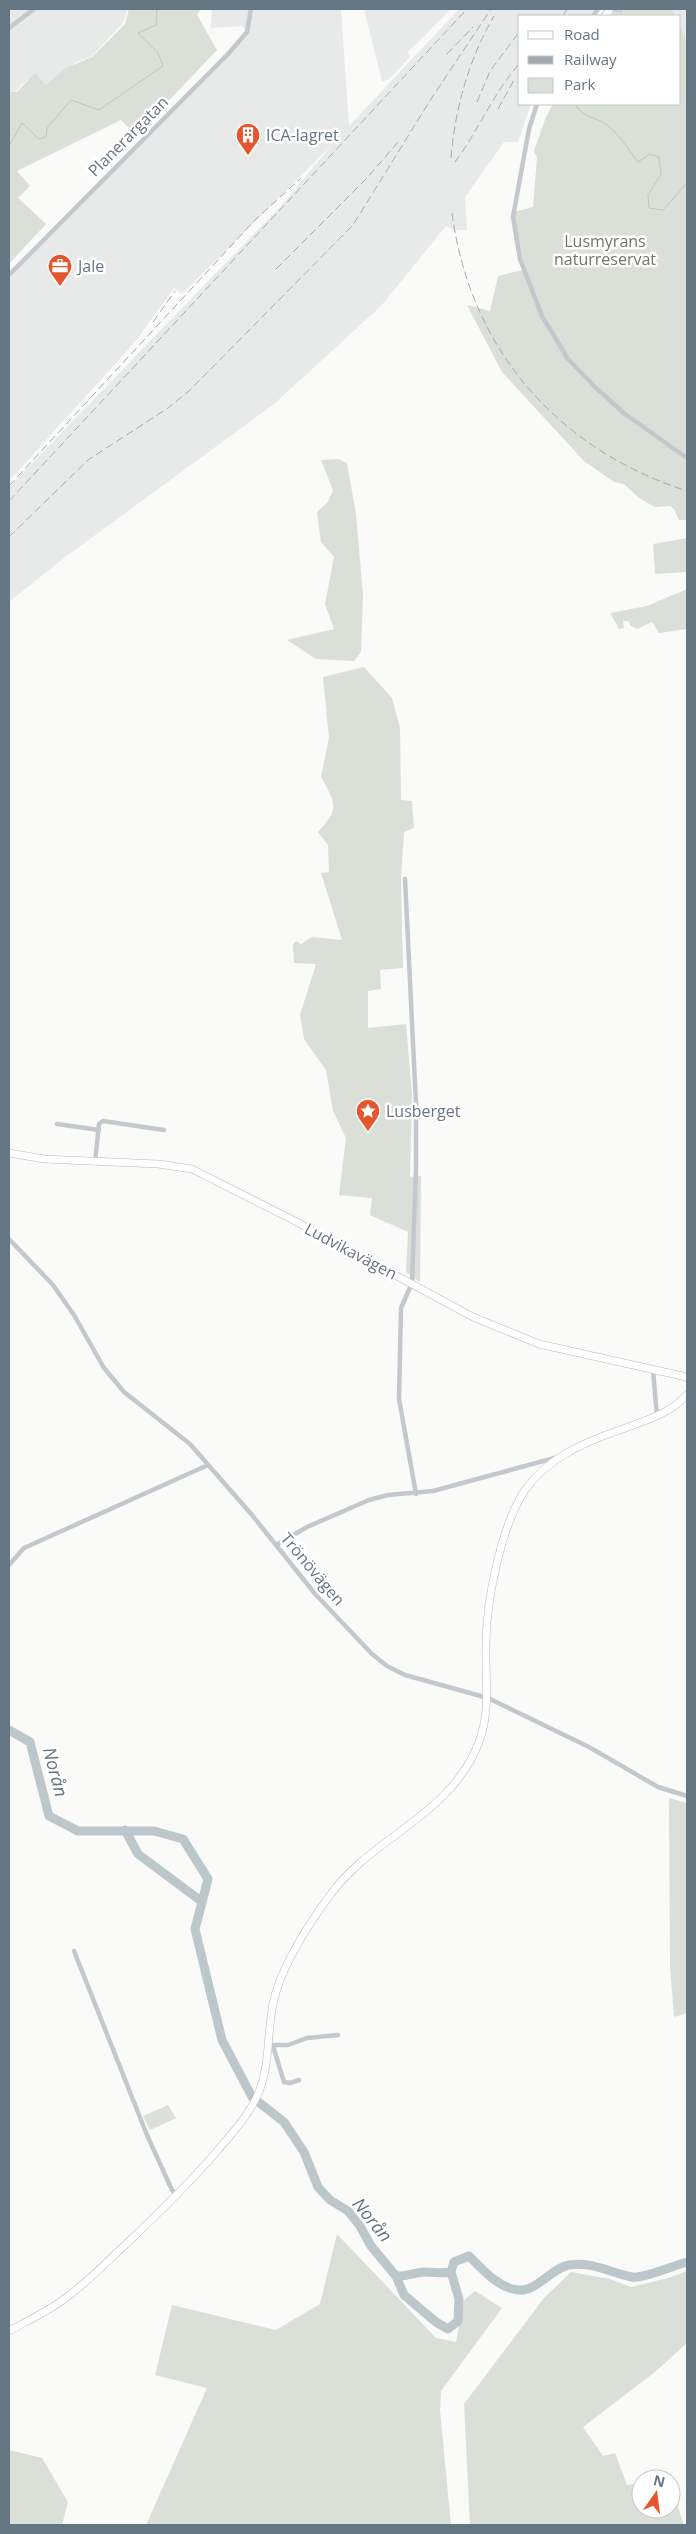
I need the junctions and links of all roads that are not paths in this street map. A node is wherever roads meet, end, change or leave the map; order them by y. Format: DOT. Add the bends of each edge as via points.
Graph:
graph roads {
  1 [pos="34,9"];
  2 [pos="251,9"];
  3 [pos="9,28"];
  4 [pos="537,105"];
  5 [pos="9,275"];
  6 [pos="687,458"];
  7 [pos="405,878"];
  8 [pos="57,1124"];
  9 [pos="98,1130"];
  10 [pos="164,1130"];
  11 [pos="9,1154"];
  12 [pos="95,1162"];
  13 [pos="9,1239"];
  14 [pos="412,1283"];
  15 [pos="653,1370"];
  16 [pos="687,1377"];
  17 [pos="687,1395"];
  18 [pos="657,1418"];
  19 [pos="558,1457"];
  20 [pos="208,1465"];
  21 [pos="416,1494"];
  22 [pos="276,1546"];
  23 [pos="9,1565"];
  24 [pos="488,1698"];
  25 [pos="687,1796"];
  26 [pos="74,1951"];
  27 [pos="338,2035"];
  28 [pos="271,2046"];
  29 [pos="299,2080"];
  30 [pos="177,2195"];
  31 [pos="9,2331"];
  1 -- 3 [label="street"];
  2 -- 5 [label="street, Planerargatan" via="247,32 228,54"];
  4 -- 6 [label="street" via="528,129 513,217 520,259 542,316 568,359 595,387 624,414"];
  7 -- 14 [label="street" via="416,1104"];
  8 -- 9 [label="street"];
  9 -- 10 [label="street" via="100,1122 108,1120"];
  9 -- 12 [label="street"];
  11 -- 12 [label="street, Ludvikavägen"];
  12 -- 14 [label="street, Ludvikavägen" via="158,1164 198,1171"];
  13 -- 20 [label="street, Trönövägen" via="53,1285 104,1368 124,1392 190,1444"];
  14 -- 15 [label="street, Ludvikavägen" via="473,1317 539,1344"];
  14 -- 21 [label="street" via="401,1308 399,1399"];
  15 -- 16 [label="street, Ludvikavägen"];
  15 -- 18 [label="street"];
  17 -- 18 [label="street"];
  18 -- 19 [label="street"];
  19 -- 21 [label="street"];
  19 -- 24 [label="street" via="525,1490 506,1535 489,1595 486,1644"];
  20 -- 22 [label="street, Trönövägen"];
  20 -- 23 [label="street" via="24,1548"];
  21 -- 22 [label="street" via="388,1495 369,1500 307,1527"];
  22 -- 24 [label="street, Trönövägen" via="316,1595 387,1666 405,1675"];
  24 -- 25 [label="street, Trönövägen" via="589,1747 658,1787"];
  24 -- 28 [label="street" via="480,1738 458,1780 426,1814 352,1871 320,1909 280,1978 272,2009"];
  26 -- 30 [label="street" via="147,2135"];
  27 -- 28 [label="street"];
  28 -- 29 [label="street" via="284,2082"];
  28 -- 30 [label="street" via="260,2089 247,2113"];
  30 -- 31 [label="street" via="74,2291 40,2315"];
}
